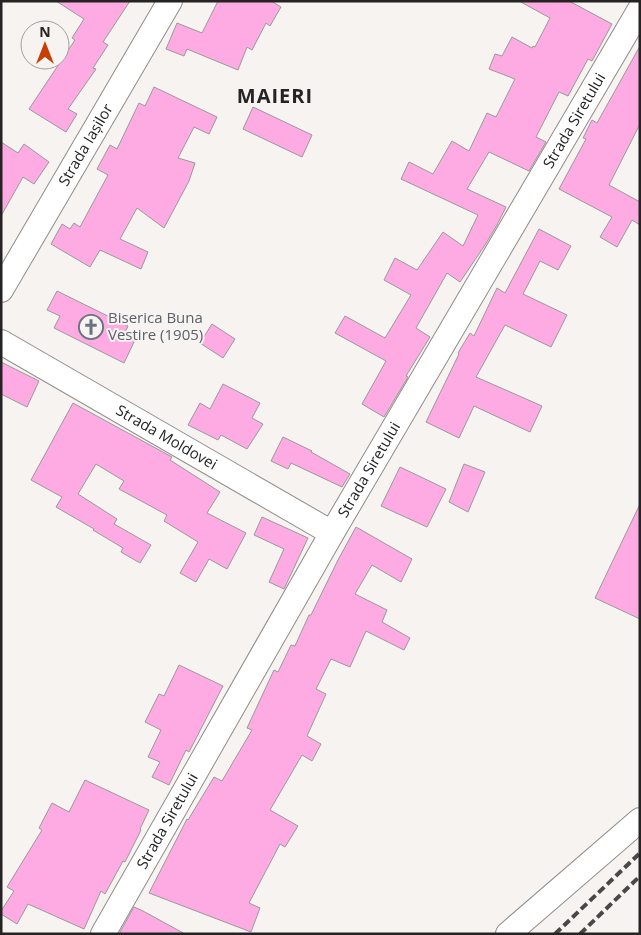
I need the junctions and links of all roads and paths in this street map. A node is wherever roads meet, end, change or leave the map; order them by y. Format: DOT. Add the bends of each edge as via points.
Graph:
graph roads {
  1 [pos="170,1"];
  2 [pos="640,9"];
  3 [pos="1,290"];
  4 [pos="1,342"];
  5 [pos="332,533"];
  6 [pos="640,820"];
  7 [pos="103,934"];
  8 [pos="508,934"];
  1 -- 3 [label="street, Strada Iașilor"];
  2 -- 5 [label="street, Strada Siretului"];
  4 -- 5 [label="street, Strada Moldovei"];
  5 -- 7 [label="street, Strada Siretului"];
  6 -- 8 [label="street"];
}
